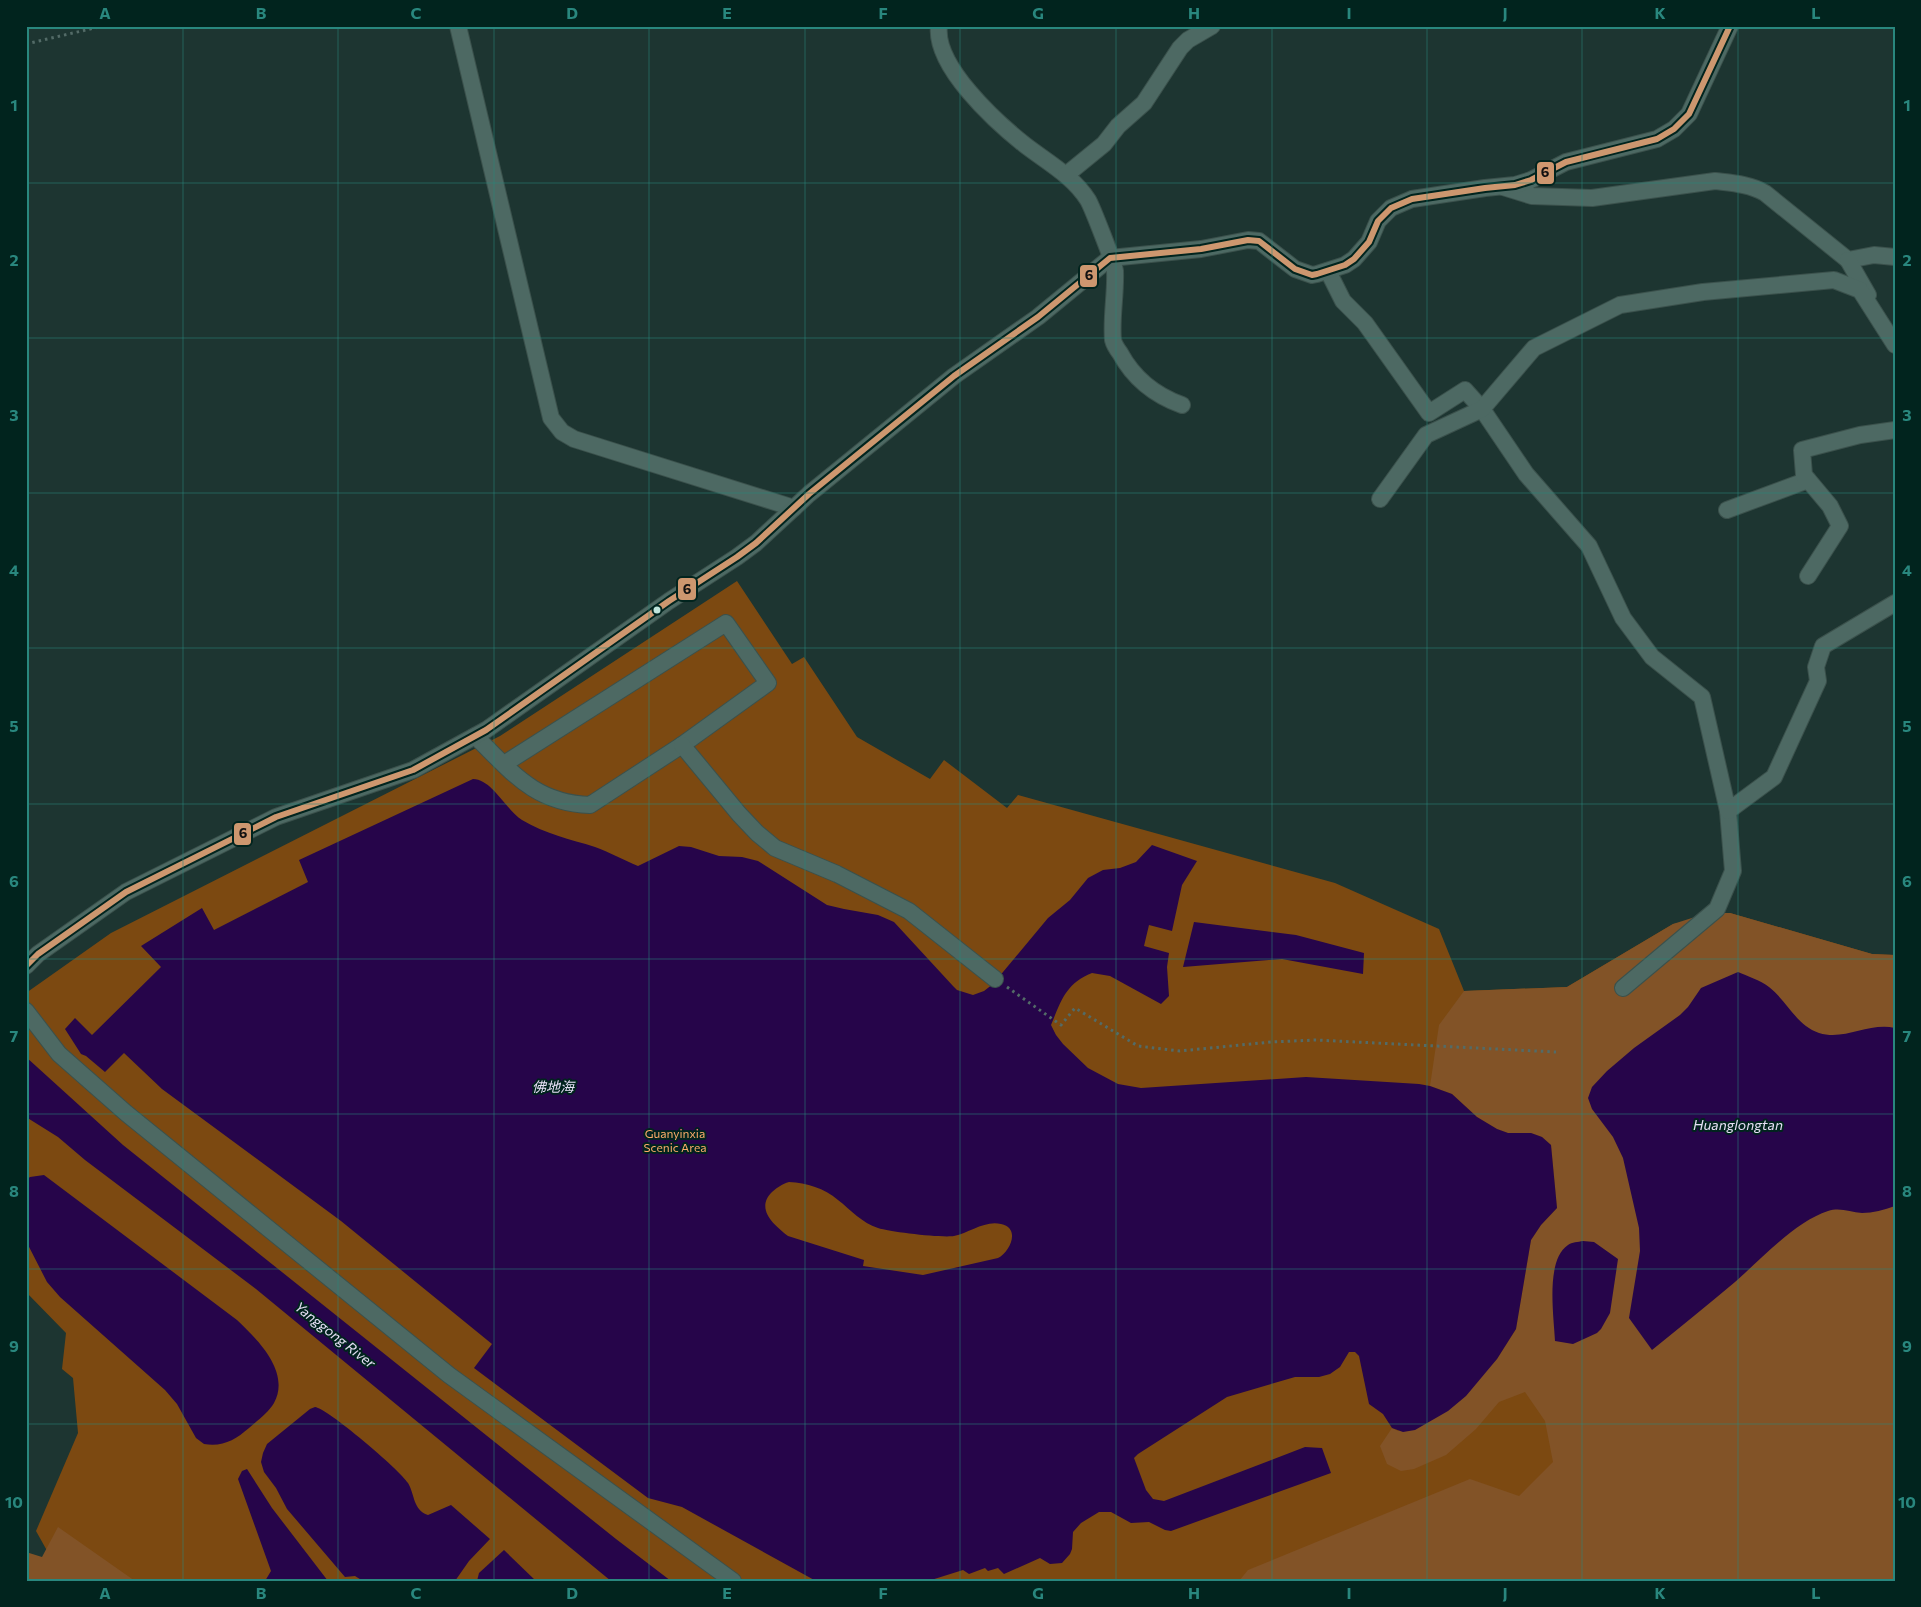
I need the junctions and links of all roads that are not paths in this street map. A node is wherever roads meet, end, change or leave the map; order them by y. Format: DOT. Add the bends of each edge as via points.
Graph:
graph roads {
  1 [pos="458,26"];
  2 [pos="939,26"];
  3 [pos="1212,26"];
  4 [pos="1730,26"];
  5 [pos="1066,175"];
  6 [pos="1503,187"];
  7 [pos="1895,257"];
  8 [pos="1110,258"];
  9 [pos="1848,260"];
  10 [pos="1328,271"];
  11 [pos="1895,340"];
  12 [pos="1895,345"];
  13 [pos="1182,405"];
  14 [pos="1482,409"];
  15 [pos="1895,430"];
  16 [pos="1808,480"];
  17 [pos="1380,499"];
  18 [pos="794,508"];
  19 [pos="1726,510"];
  20 [pos="1808,576"];
  21 [pos="1895,604"];
  22 [pos="475,736"];
  23 [pos="682,745"];
  24 [pos="504,764"];
  25 [pos="1728,811"];
  26 [pos="26,966"];
  27 [pos="995,979"];
  28 [pos="1623,988"];
  29 [pos="26,1011"];
  30 [pos="733,1581"];
  1 -- 18 [label="street" via="551,418 557,428 574,439"];
  2 -- 5 [label="street" via="942,51 968,90 1024,144"];
  3 -- 5 [label="street" via="1180,48 1144,103 1118,126 1104,144"];
  4 -- 6 [label="street" via="1694,105 1674,129 1657,139 1566,162 1531,180"];
  5 -- 8 [label="street" via="1088,201"];
  6 -- 9 [label="street" via="1532,196 1592,198 1715,181 1749,186 1765,193"];
  6 -- 10 [label="street" via="1412,198 1400,203 1378,221 1369,242 1354,259"];
  7 -- 9 [label="street" via="1874,255"];
  8 -- 10 [label="street" via="1201,249 1248,240 1259,241 1295,270 1312,275"];
  8 -- 13 [label="street" via="1115,268 1113,341 1141,382"];
  8 -- 18 [label="street" via="1038,318 954,376"];
  9 -- 11 [label="street"];
  10 -- 14 [label="street" via="1343,301 1365,323 1429,413 1465,390"];
  12 -- 14 [label="street" via="1860,290 1834,280 1703,292 1620,305 1534,348"];
  14 -- 17 [label="street" via="1426,435"];
  14 -- 25 [label="street" via="1526,474 1589,546 1622,618 1665,669 1702,697"];
  15 -- 16 [label="street" via="1802,450 1804,475"];
  16 -- 19 [label="street"];
  16 -- 20 [label="street" via="1830,506 1840,526"];
  18 -- 22 [label="street" via="738,557"];
  21 -- 25 [label="street" via="1823,646 1816,667 1818,681 1774,777"];
  22 -- 24 [label="street"];
  22 -- 26 [label="street" via="413,770 276,817 135,888"];
  23 -- 24 [label="street" via="590,805 544,796"];
  23 -- 24 [label="street" via="768,684 726,623"];
  23 -- 27 [label="street" via="756,833 775,848 837,874 909,911"];
  25 -- 28 [label="street" via="1734,872 1717,909"];
  29 -- 30 [label="street" via="59,1054 126,1112 449,1376"];
}
